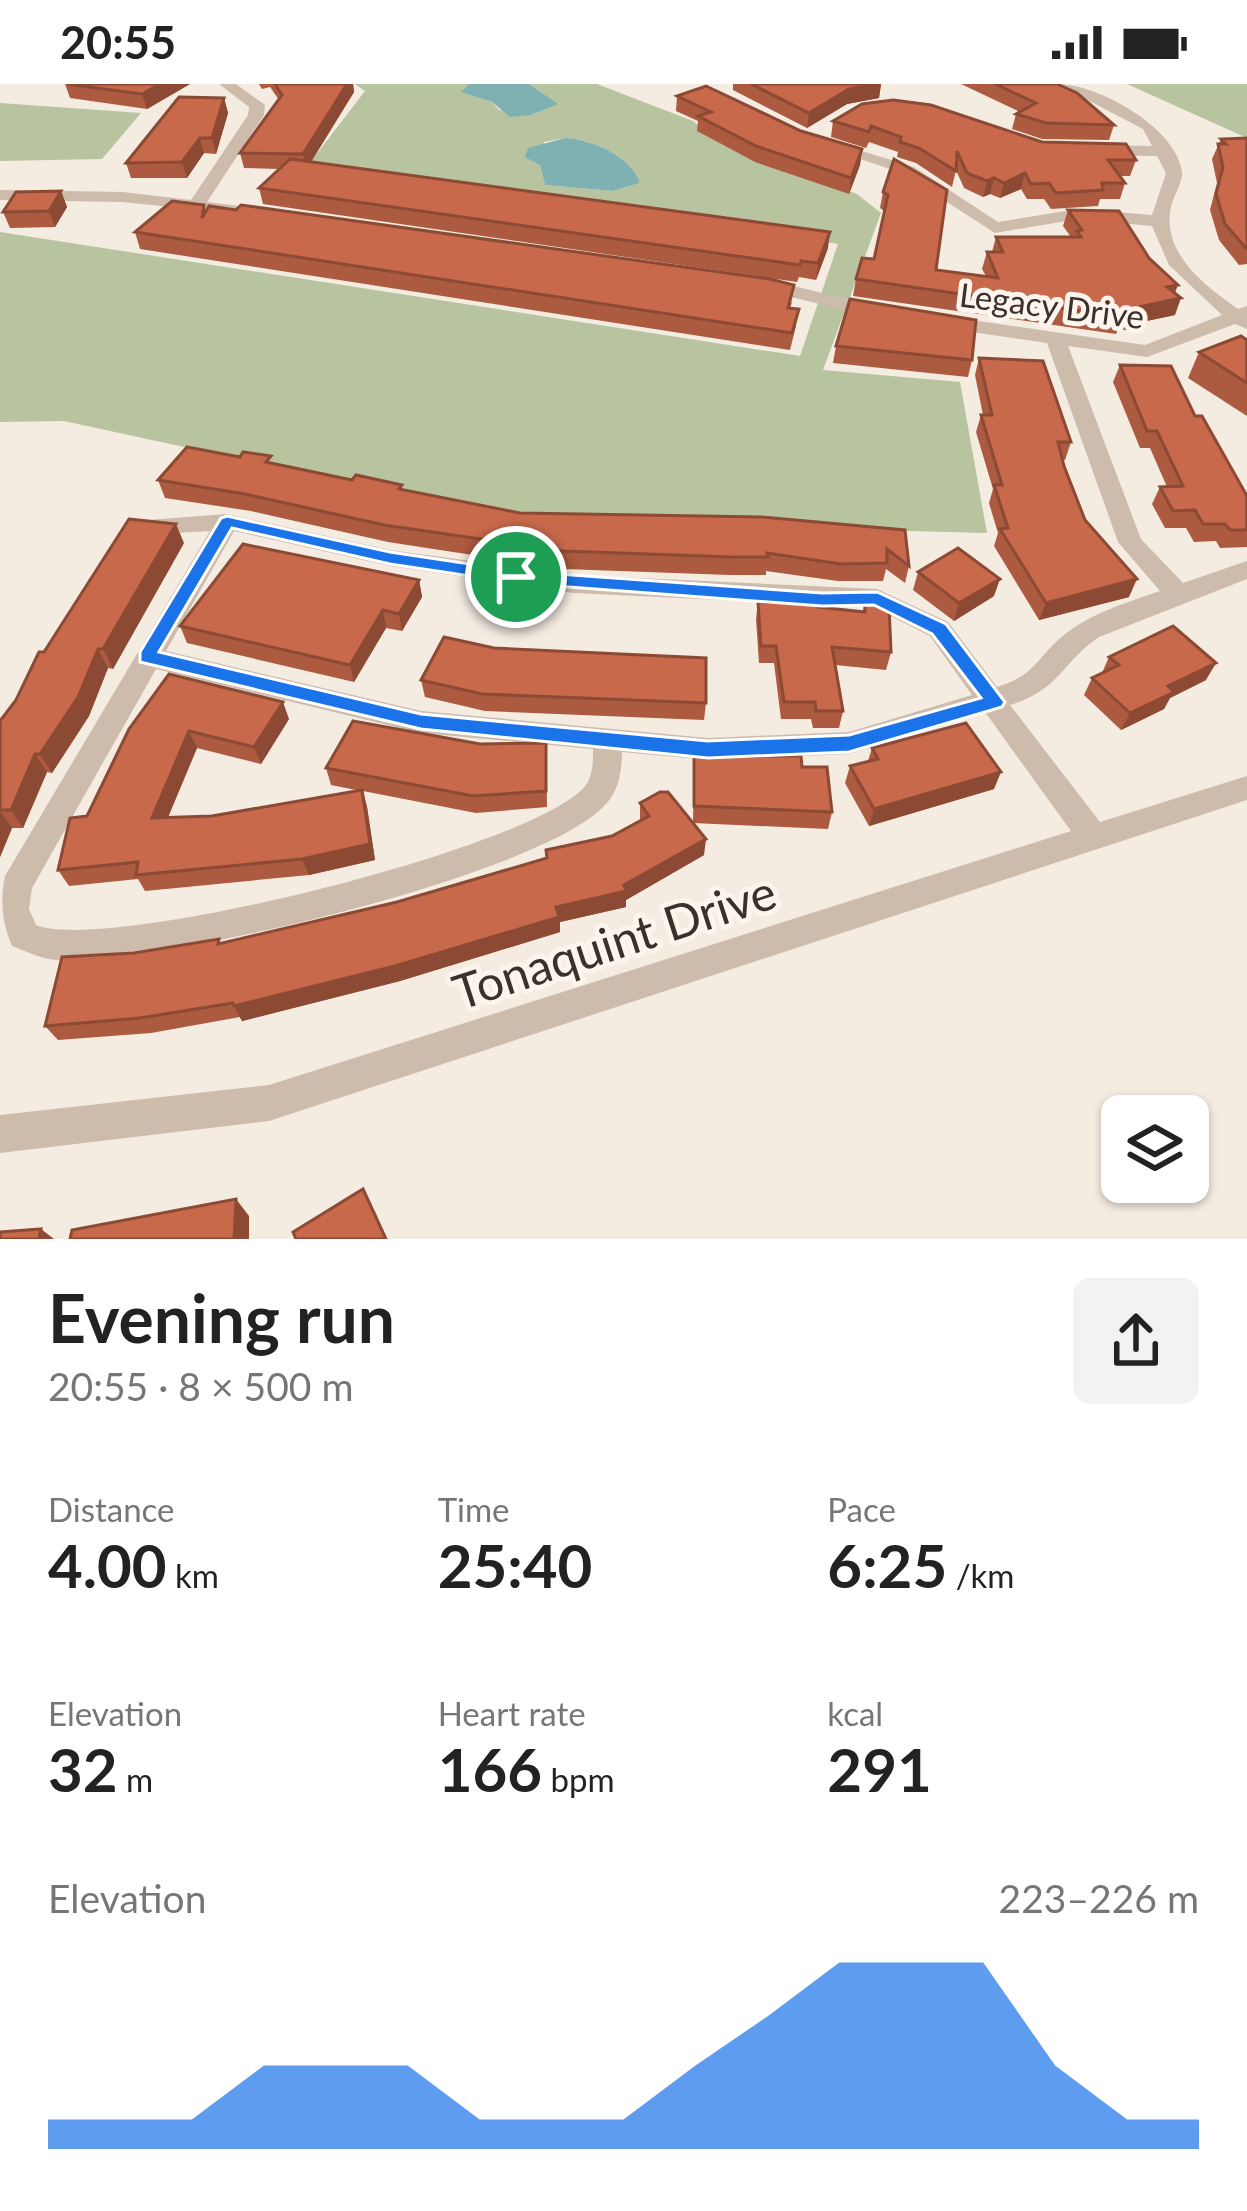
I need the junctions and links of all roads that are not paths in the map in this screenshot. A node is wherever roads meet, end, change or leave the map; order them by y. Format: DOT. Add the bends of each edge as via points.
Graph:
graph roads {
  1 [pos="226,84"];
  2 [pos="1064,84"];
  3 [pos="815,135"];
  4 [pos="1070,149"];
  5 [pos="1166,151"];
  6 [pos="0,195"];
  7 [pos="196,205"];
  8 [pos="265,214"];
  9 [pos="1161,222"];
  10 [pos="746,282"];
  11 [pos="898,315"];
  12 [pos="1243,317"];
  13 [pos="921,319"];
  14 [pos="1056,340"];
  15 [pos="227,522"];
  16 [pos="157,526"];
  17 [pos="1247,570"];
  18 [pos="1180,596"];
  19 [pos="147,657"];
  20 [pos="995,702"];
  21 [pos="608,737"];
  22 [pos="1247,788"];
  23 [pos="1091,836"];
  24 [pos="0,1134"];
  1 -- 7 [label="street" via="257,105 256,116"];
  2 -- 5 [label="street" via="1149,126"];
  3 -- 9 [label="street" via="908,170 995,228 1042,215"];
  4 -- 5 [label="street"];
  5 -- 9 [label="street" via="1174,173"];
  6 -- 7 [label="street"];
  7 -- 8 [label="street"];
  9 -- 12 [label="street" via="1168,251 1190,280"];
  10 -- 11 [label="street"];
  12 -- 14 [label="street, Legacy Drive" via="1148,351"];
  13 -- 14 [label="street, Legacy Drive"];
  14 -- 18 [label="street" via="1130,542"];
  15 -- 16 [label="street"];
  15 -- 19 [label="street"];
  15 -- 20 [label="street" via="390,558 555,582 877,598 939,629"];
  17 -- 18 [label="street"];
  18 -- 20 [label="street" via="1071,642 1054,670"];
  19 -- 21 [label="street" via="421,722"];
  19 -- 21 [label="street" via="16,886 13,909 24,935 51,945 98,943 256,920 523,838 595,796 608,775"];
  20 -- 21 [label="street" via="849,743 708,749"];
  20 -- 23 [label="street"];
  22 -- 23 [label="street, Tonaquint Drive"];
  23 -- 24 [label="street, Tonaquint Drive" via="269,1103"];
}
